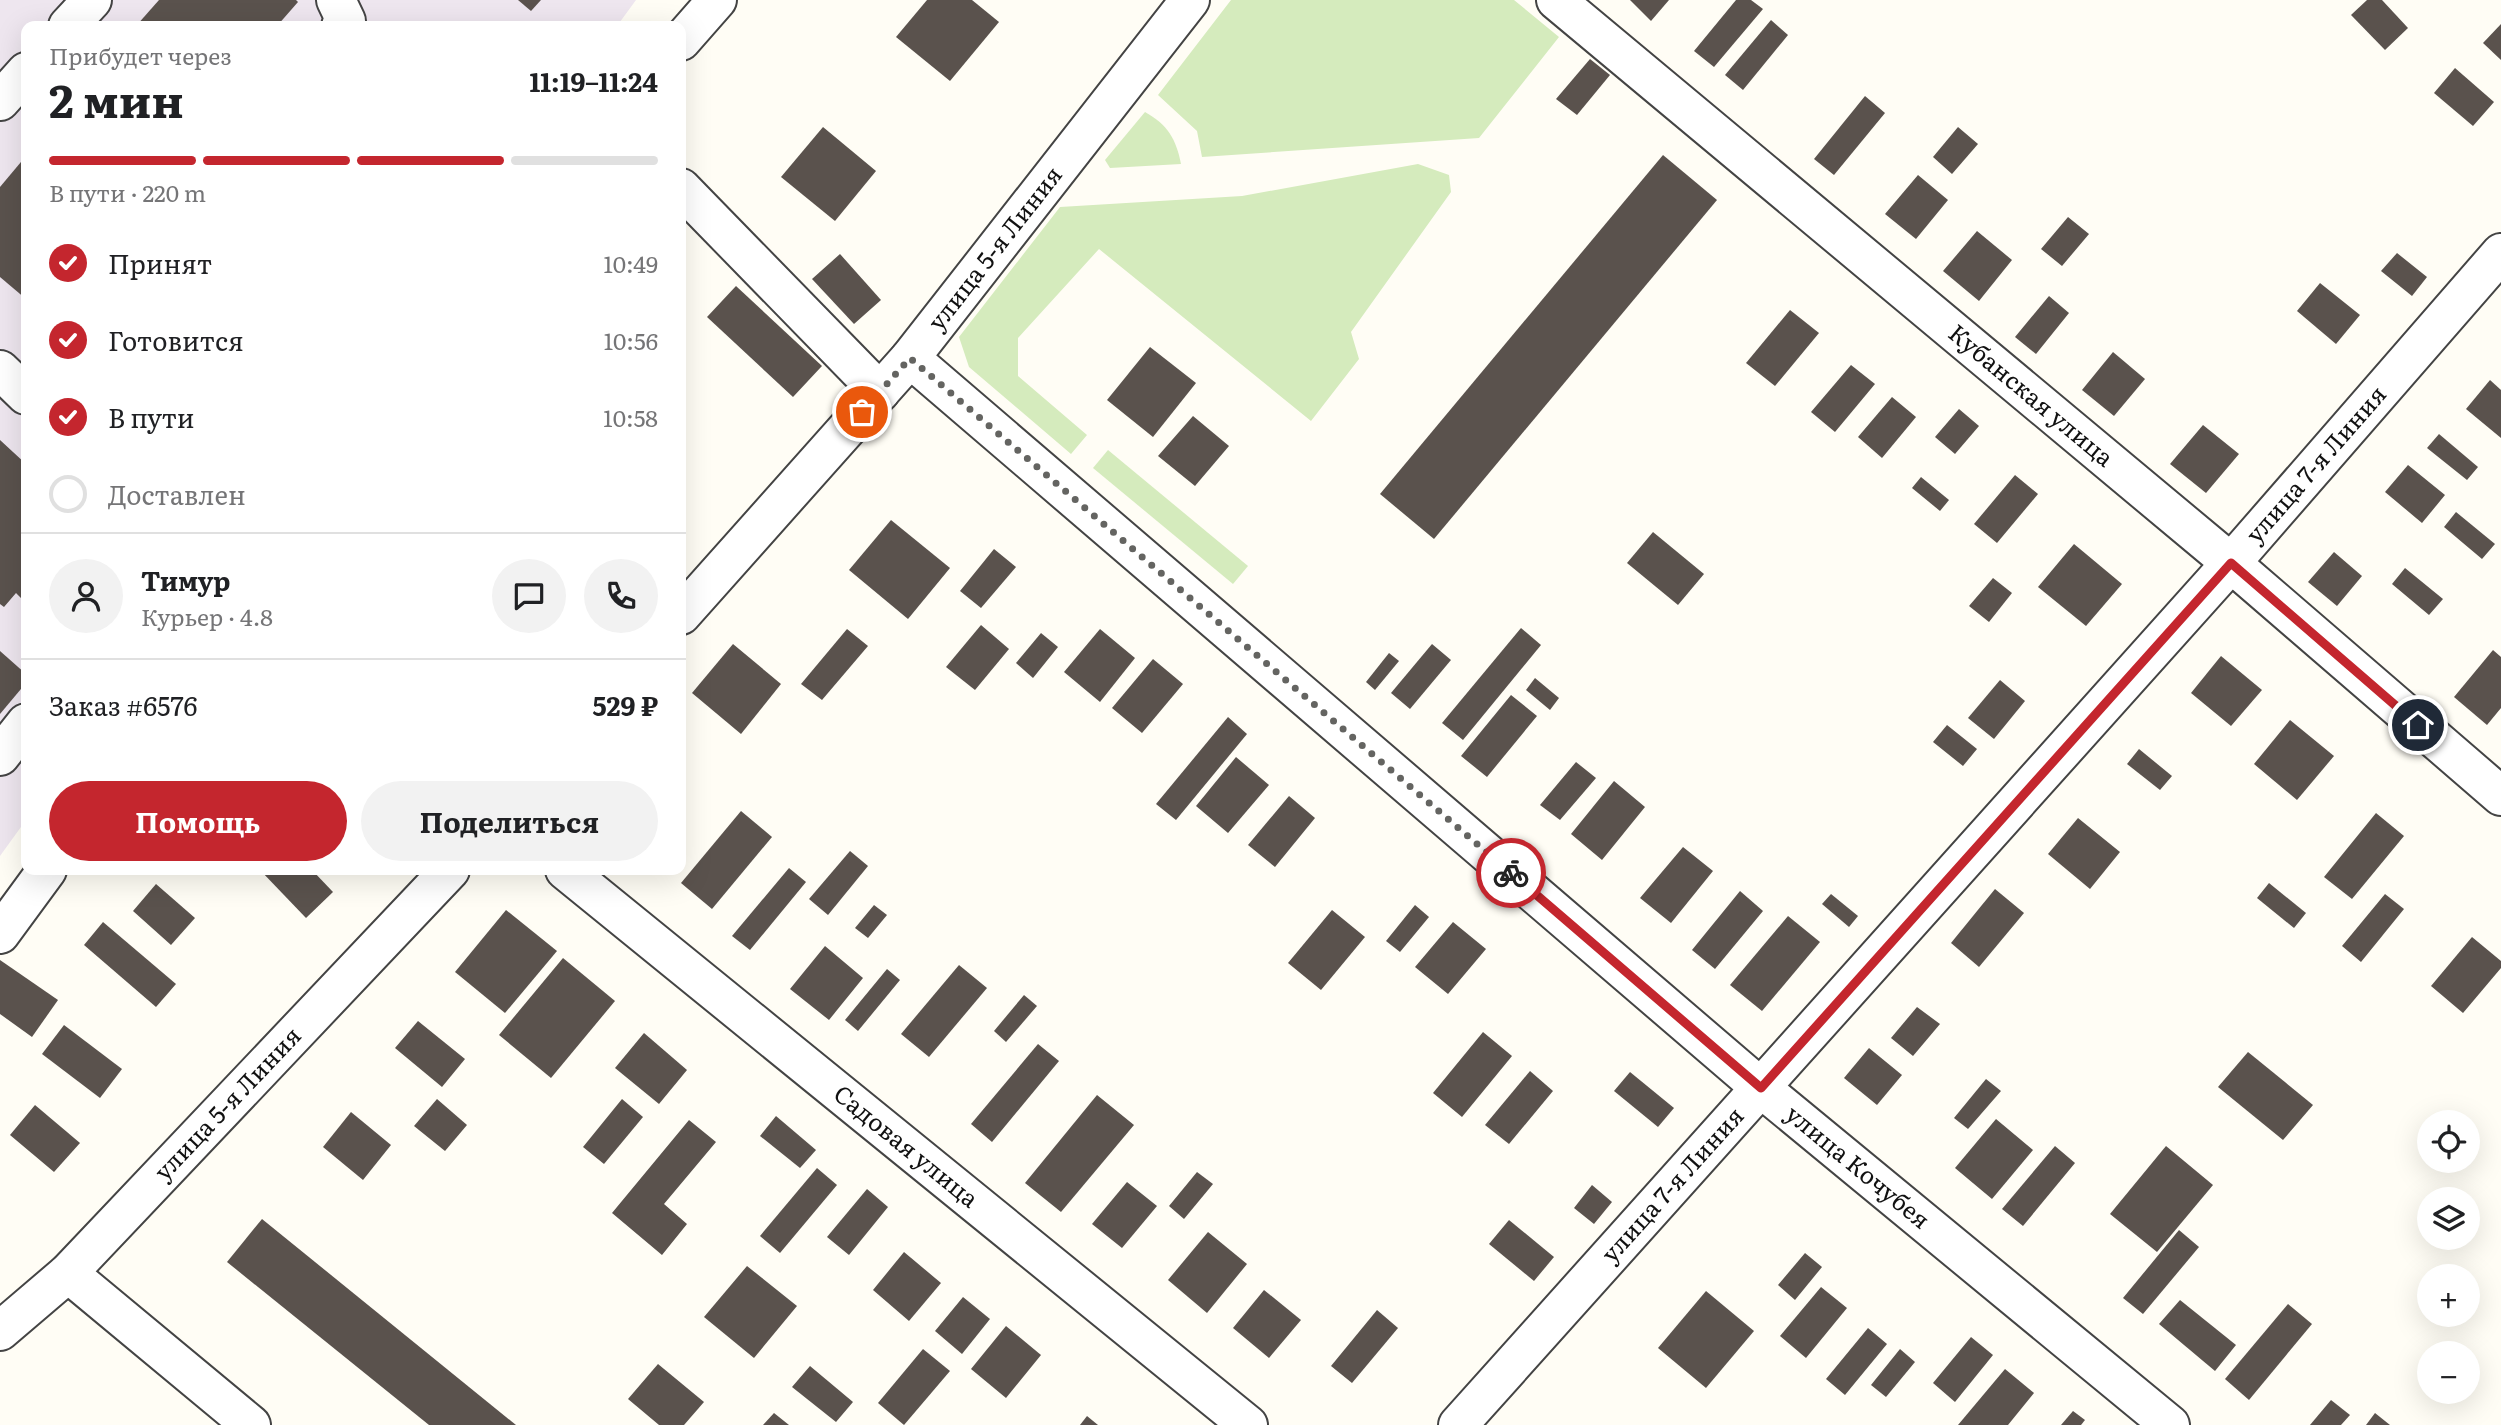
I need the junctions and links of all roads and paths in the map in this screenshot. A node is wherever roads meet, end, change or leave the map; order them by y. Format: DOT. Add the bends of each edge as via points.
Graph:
graph roads {
  1 [pos="92,0"];
  2 [pos="717,0"];
  3 [pos="1190,0"];
  4 [pos="1556,0"];
  5 [pos="73,21"];
  6 [pos="686,35"];
  7 [pos="686,193"];
  8 [pos="2501,253"];
  9 [pos="910,358"];
  10 [pos="0,370"];
  11 [pos="21,390"];
  12 [pos="880,392"];
  13 [pos="2231,563"];
  14 [pos="686,609"];
  15 [pos="21,729"];
  16 [pos="0,756"];
  17 [pos="2501,796"];
  18 [pos="43,875"];
  19 [pos="445,875"];
  20 [pos="571,875"];
  21 [pos="0,934"];
  22 [pos="1761,1088"];
  23 [pos="68,1273"];
  24 [pos="0,1331"];
  25 [pos="251,1425"];
  26 [pos="1248,1425"];
  27 [pos="1458,1425"];
  28 [pos="2170,1425"];
  1 -- 5 [label="street"];
  2 -- 6 [label="street"];
  3 -- 9 [label="street, улица 5-я Линия"];
  4 -- 13 [label="street, Кубанская улица"];
  7 -- 12 [label="street"];
  8 -- 13 [label="street, улица 7-я Линия"];
  9 -- 12 [label="street, улица 5-я Линия"];
  9 -- 22 [label="street, улица Кочубея"];
  10 -- 11 [label="street"];
  12 -- 14 [label="street, улица 5-я Линия"];
  13 -- 17 [label="street, Кубанская улица"];
  13 -- 22 [label="street, улица 7-я Линия"];
  15 -- 16 [label="street"];
  18 -- 21 [label="street"];
  19 -- 23 [label="street, улица 5-я Линия"];
  20 -- 26 [label="street, Садовая улица"];
  22 -- 27 [label="street, улица 7-я Линия"];
  22 -- 28 [label="street, улица Кочубея"];
  23 -- 24 [label="street, улица 5-я Линия"];
  23 -- 25 [label="street"];
}
